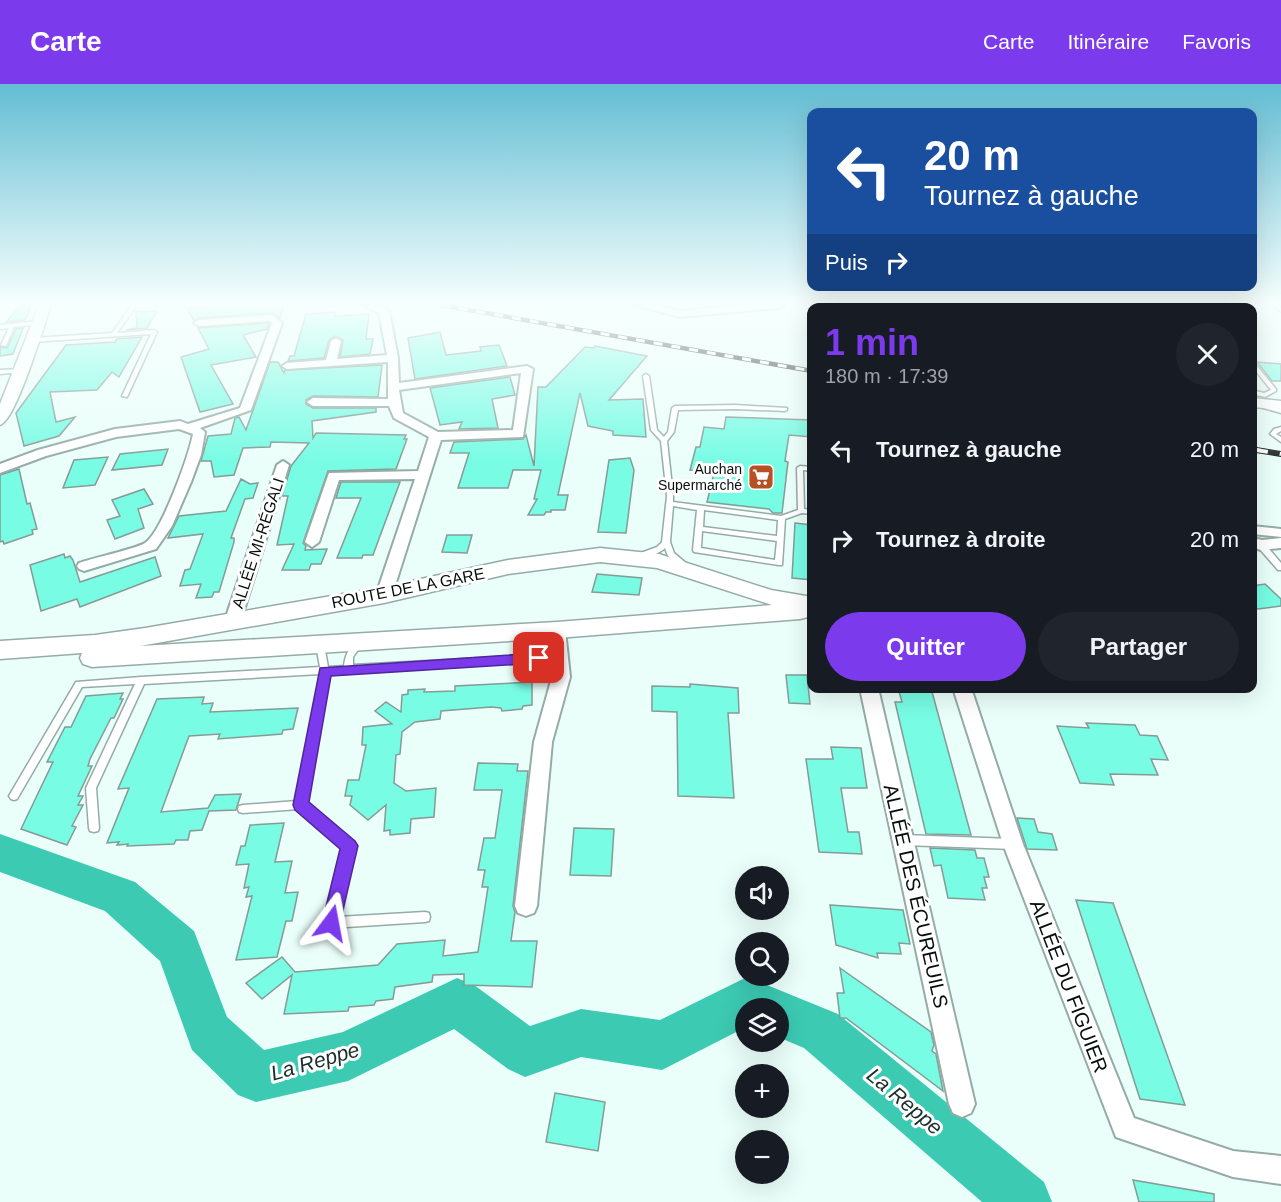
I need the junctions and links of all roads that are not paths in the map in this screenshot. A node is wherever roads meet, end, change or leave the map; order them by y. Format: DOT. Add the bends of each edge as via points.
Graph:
graph roads {
  1 [pos="26,357"];
  2 [pos="143,357"];
  3 [pos="264,357"];
  4 [pos="332,357"];
  5 [pos="393,358"];
  6 [pos="331,363"];
  7 [pos="287,366"];
  8 [pos="1257,368"];
  9 [pos="22,371"];
  10 [pos="0,372"];
  11 [pos="646,376"];
  12 [pos="395,387"];
  13 [pos="125,396"];
  14 [pos="1257,398"];
  15 [pos="1257,400"];
  16 [pos="394,403"];
  17 [pos="1278,406"];
  18 [pos="785,409"];
  19 [pos="2,412"];
  20 [pos="305,416"];
  21 [pos="188,428"];
  22 [pos="1281,429"];
  23 [pos="436,436"];
  24 [pos="1281,440"];
  25 [pos="664,441"];
  26 [pos="284,465"];
  27 [pos="0,469"];
  28 [pos="807,469"];
  29 [pos="422,475"];
  30 [pos="670,504"];
  31 [pos="701,508"];
  32 [pos="801,511"];
  33 [pos="807,512"];
  34 [pos="782,518"];
  35 [pos="700,530"];
  36 [pos="1281,533"];
  37 [pos="1257,537"];
  38 [pos="780,539"];
  39 [pos="1257,539"];
  40 [pos="1257,541"];
  41 [pos="312,542"];
  42 [pos="666,542"];
  43 [pos="1281,543"];
  44 [pos="637,557"];
  45 [pos="84,566"];
  46 [pos="1281,568"];
  47 [pos="690,570"];
  48 [pos="728,585"];
  49 [pos="384,595"];
  50 [pos="807,604"];
  51 [pos="807,610"];
  52 [pos="282,612"];
  53 [pos="222,622"];
  54 [pos="650,623"];
  55 [pos="557,630"];
  56 [pos="338,644"];
  57 [pos="0,650"];
  58 [pos="241,650"];
  59 [pos="162,654"];
  60 [pos="539,658"];
  61 [pos="0,664"];
  62 [pos="348,670"];
  63 [pos="325,671"];
  64 [pos="141,680"];
  65 [pos="870,693"];
  66 [pos="964,693"];
  67 [pos="14,796"];
  68 [pos="301,805"];
  69 [pos="243,809"];
  70 [pos="94,828"];
  71 [pos="903,840"];
  72 [pos="1013,844"];
  73 [pos="526,906"];
  74 [pos="425,917"];
  75 [pos="962,1104"];
  76 [pos="1281,1170"];
  1 -- 9 [label="street"];
  2 -- 13 [label="lane"];
  3 -- 21 [label="street" via="245,410"];
  4 -- 6 [label="street"];
  5 -- 6 [label="street"];
  5 -- 12 [label="street"];
  6 -- 7 [label="street"];
  8 -- 14 [label="lane" via="1274,390"];
  9 -- 10 [label="lane"];
  9 -- 19 [label="street"];
  11 -- 25 [label="lane" via="654,430"];
  12 -- 16 [label="street"];
  12 -- 23 [label="street" via="527,369 519,434"];
  15 -- 17 [label="street"];
  16 -- 20 [label="street" via="314,397"];
  16 -- 23 [label="street" via="398,415"];
  18 -- 25 [label="lane" via="675,408"];
  21 -- 27 [label="street" via="180,425 115,433"];
  21 -- 45 [label="street" via="199,432 195,455 165,526 151,546"];
  22 -- 24 [label="lane" via="1273,434"];
  23 -- 29 [label="street"];
  25 -- 30 [label="lane"];
  26 -- 53 [label="street, ALLÉE MI-RÉGALI"];
  28 -- 32 [label="lane" via="800,468"];
  29 -- 41 [label="street" via="334,476"];
  29 -- 49 [label="street"];
  30 -- 31 [label="lane"];
  30 -- 42 [label="lane"];
  31 -- 34 [label="lane"];
  31 -- 35 [label="lane"];
  32 -- 33 [label="lane"];
  32 -- 34 [label="lane"];
  34 -- 38 [label="lane"];
  35 -- 38 [label="lane"];
  35 -- 38 [label="lane" via="697,550 779,563"];
  36 -- 37 [label="street"];
  39 -- 43 [label="street"];
  40 -- 46 [label="lane"];
  42 -- 44 [label="lane" via="660,549"];
  42 -- 47 [label="lane" via="671,554"];
  44 -- 47 [label="main road, ROUTE DE LA GARE"];
  44 -- 49 [label="main road, ROUTE DE LA GARE" via="600,555 508,567"];
  47 -- 48 [label="main road, ROUTE DE LA GARE"];
  48 -- 50 [label="main road, ROUTE DE LA GARE"];
  48 -- 54 [label="main road" via="734,597 728,610"];
  49 -- 52 [label="main road, ROUTE DE LA GARE"];
  49 -- 56 [label="main road" via="372,604 337,612 331,618 327,634"];
  51 -- 54 [label="main road"];
  52 -- 53 [label="main road, ROUTE DE LA GARE"];
  52 -- 58 [label="main road" via="296,619 292,631 280,640 254,643"];
  53 -- 57 [label="main road, ROUTE DE LA GARE" via="94,644"];
  53 -- 59 [label="main road" via="161,643"];
  54 -- 55 [label="main road"];
  55 -- 56 [label="main road"];
  55 -- 73 [label="street" via="561,677 543,742"];
  56 -- 58 [label="main road"];
  56 -- 62 [label="lane" via="348,656"];
  56 -- 63 [label="lane"];
  58 -- 59 [label="main road"];
  59 -- 61 [label="main road"];
  60 -- 62 [label="lane"];
  62 -- 63 [label="lane"];
  63 -- 64 [label="lane"];
  63 -- 68 [label="lane"];
  64 -- 67 [label="lane" via="79,684"];
  64 -- 70 [label="lane" via="91,788"];
  65 -- 71 [label="street, ALLÉE DES ÉCUREUILS"];
  66 -- 72 [label="street, ALLÉE DU FIGUIER"];
  68 -- 69 [label="lane"];
  68 -- 74 [label="lane" via="349,846 331,923"];
  71 -- 72 [label="lane"];
  71 -- 75 [label="street, ALLÉE DES ÉCUREUILS"];
  72 -- 76 [label="street, ALLÉE DU FIGUIER" via="1125,1128 1233,1164"];
}
